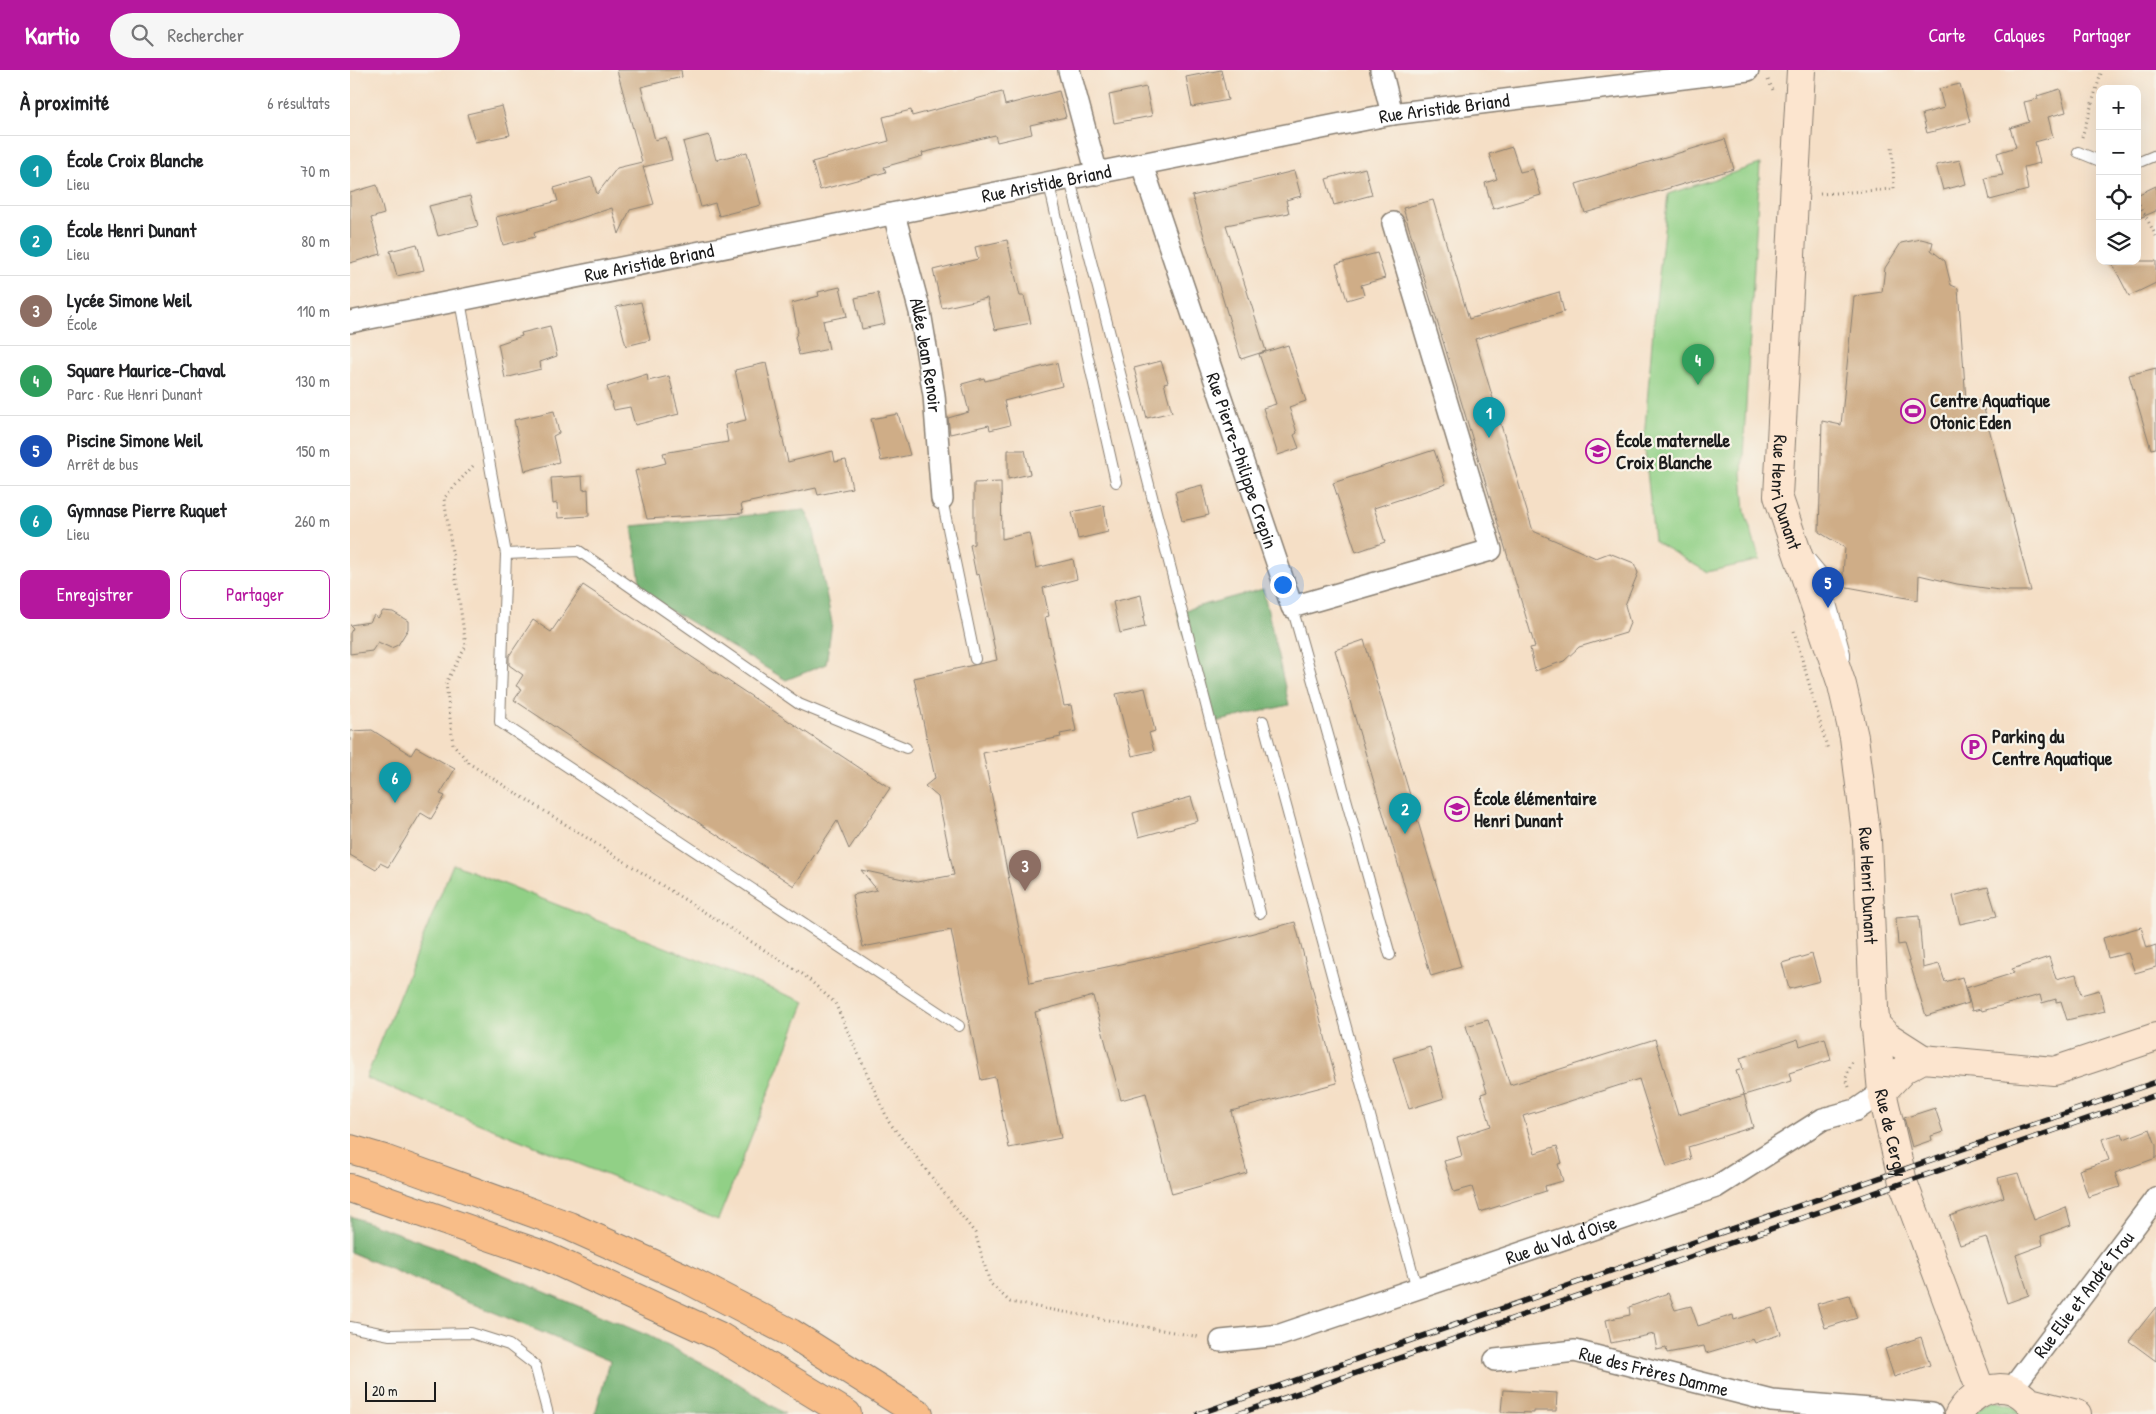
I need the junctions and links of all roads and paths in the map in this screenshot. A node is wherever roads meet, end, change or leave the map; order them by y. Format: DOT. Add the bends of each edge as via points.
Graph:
graph roads {
  1 [pos="1069,70"];
  2 [pos="1381,70"];
  3 [pos="1748,70"];
  4 [pos="1801,70"];
  5 [pos="2102,70"];
  6 [pos="1392,114"];
  7 [pos="1892,144"];
  8 [pos="2078,152"];
  9 [pos="2156,155"];
  10 [pos="2096,159"];
  11 [pos="2141,161"];
  12 [pos="1142,165"];
  13 [pos="1097,174"];
  14 [pos="1070,180"];
  15 [pos="1049,184"];
  16 [pos="1794,195"];
  17 [pos="2141,208"];
  18 [pos="894,214"];
  19 [pos="1393,223"];
  20 [pos="2156,236"];
  21 [pos="460,301"];
  22 [pos="350,322"];
  23 [pos="488,459"];
  24 [pos="1116,482"];
  25 [pos="942,499"];
  26 [pos="506,554"];
  27 [pos="1292,607"];
  28 [pos="975,659"];
  29 [pos="1263,721"];
  30 [pos="906,748"];
  31 [pos="1260,913"];
  32 [pos="1390,954"];
  33 [pos="1875,1024"];
  34 [pos="959,1026"];
  35 [pos="2156,1037"];
  36 [pos="1923,1059"];
  37 [pos="1882,1092"];
  38 [pos="350,1149"];
  39 [pos="350,1188"];
  40 [pos="2156,1198"];
  41 [pos="1417,1288"];
  42 [pos="350,1327"];
  43 [pos="1221,1341"];
  44 [pos="1495,1360"];
  45 [pos="1981,1391"];
  46 [pos="2026,1402"];
  47 [pos="548,1414"];
  48 [pos="847,1414"];
  49 [pos="918,1414"];
  50 [pos="1932,1414"];
  51 [pos="1959,1414"];
  52 [pos="2077,1414"];
  1 -- 13 [label="street"];
  2 -- 6 [label="street"];
  3 -- 6 [label="street, Rue Aristide Briand"];
  4 -- 16 [label="street, Rue Henri Dunant"];
  5 -- 8 [label="path"];
  6 -- 12 [label="street, Rue Aristide Briand"];
  7 -- 16 [label="path" via="1894,189"];
  8 -- 10 [label="lane"];
  9 -- 11 [label="lane"];
  12 -- 13 [label="street, Rue Aristide Briand"];
  12 -- 27 [label="street, Rue Pierre-Philippe Crepin"];
  13 -- 14 [label="street, Rue Aristide Briand"];
  14 -- 15 [label="street, Rue Aristide Briand"];
  14 -- 31 [label="lane"];
  15 -- 18 [label="street, Rue Aristide Briand"];
  15 -- 24 [label="lane"];
  16 -- 33 [label="street, Rue Henri Dunant" via="1778,496 1842,685 1854,737 1865,824"];
  17 -- 20 [label="path"];
  18 -- 21 [label="street, Rue Aristide Briand"];
  18 -- 25 [label="street, Allée Jean Renoir" via="920,312 934,395"];
  19 -- 27 [label="street" via="1490,550"];
  21 -- 22 [label="street, Rue Aristide Briand"];
  21 -- 23 [label="lane"];
  23 -- 26 [label="lane"];
  23 -- 43 [label="path" via="472,466 444,498 466,646 446,683 453,744 470,764 804,975 836,1003 889,1122 975,1233 990,1283 1010,1302"];
  25 -- 28 [label="lane"];
  26 -- 30 [label="lane" via="580,551 799,704"];
  26 -- 34 [label="lane" via="500,722"];
  27 -- 32 [label="lane"];
  29 -- 41 [label="lane"];
  33 -- 36 [label="street" via="1887,1036"];
  33 -- 37 [label="street, Rue Henri Dunant"];
  35 -- 36 [label="street" via="2054,1070"];
  36 -- 37 [label="street, Rue de Cergy" via="1904,1069"];
  37 -- 41 [label="street, Rue du Val d'Oise" via="1856,1110 1823,1119 1716,1187"];
  37 -- 45 [label="street, Rue de Cergy" via="1903,1182"];
  38 -- 49 [label="main road" via="569,1226 683,1277 791,1333"];
  39 -- 48 [label="main road" via="552,1260 719,1336"];
  40 -- 46 [label="street, Rue Elie et André Trou"];
  41 -- 43 [label="street, Rue du Val d'Oise" via="1280,1335"];
  42 -- 47 [label="lane" via="390,1335 471,1333 508,1345 535,1365"];
  44 -- 50 [label="street, Rue des Frères Damme" via="1575,1351 1772,1401"];
  45 -- 46 [label="street" via="2001,1388"];
  45 -- 51 [label="street"];
  46 -- 52 [label="street"];
}
